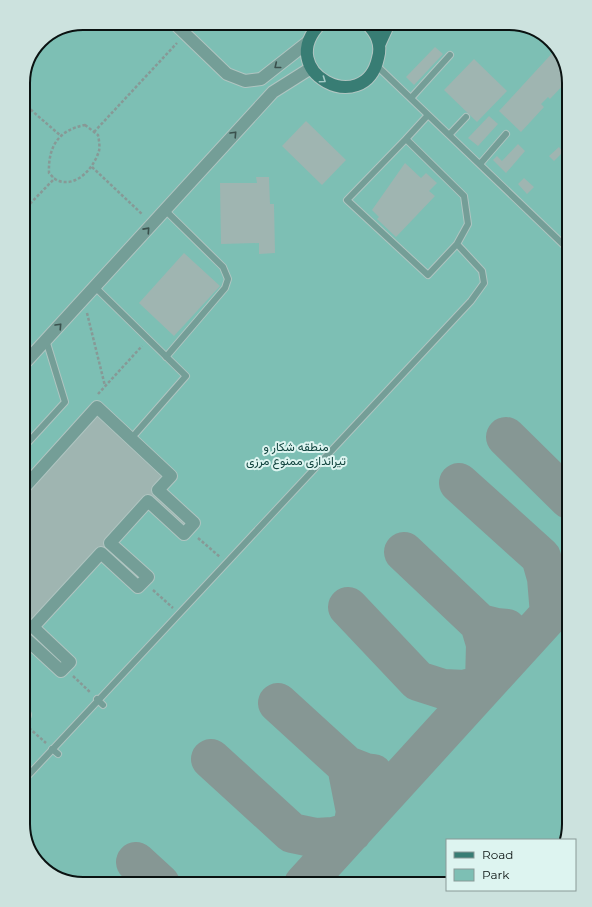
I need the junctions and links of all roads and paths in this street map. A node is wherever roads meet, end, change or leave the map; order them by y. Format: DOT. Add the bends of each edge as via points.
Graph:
graph roads {
  1 [pos="182,30"];
  2 [pos="314,30"];
  3 [pos="373,30"];
  4 [pos="386,30"];
  5 [pos="186,34"];
  6 [pos="308,42"];
  7 [pos="379,45"];
  8 [pos="450,55"];
  9 [pos="377,66"];
  10 [pos="311,68"];
  11 [pos="410,98"];
  12 [pos="30,109"];
  13 [pos="428,115"];
  14 [pos="466,117"];
  15 [pos="94,132"];
  16 [pos="506,134"];
  17 [pos="449,135"];
  18 [pos="61,136"];
  19 [pos="406,139"];
  20 [pos="480,164"];
  21 [pos="92,167"];
  22 [pos="55,178"];
  23 [pos="30,204"];
  24 [pos="165,210"];
  25 [pos="153,224"];
  26 [pos="562,243"];
  27 [pos="456,244"];
  28 [pos="95,287"];
  29 [pos="84,299"];
  30 [pos="46,340"];
  31 [pos="30,357"];
  32 [pos="166,357"];
  33 [pos="105,386"];
  34 [pos="136,433"];
  35 [pos="30,440"];
  36 [pos="30,481"];
  37 [pos="189,529"];
  38 [pos="228,565"];
  39 [pos="144,581"];
  40 [pos="178,613"];
  41 [pos="183,618"];
  42 [pos="30,643"];
  43 [pos="65,668"];
  44 [pos="97,699"];
  45 [pos="103,705"];
  46 [pos="30,728"];
  47 [pos="52,749"];
  48 [pos="58,754"];
  49 [pos="30,773"];
  1 -- 5 [label="street"];
  2 -- 6 [label="street"];
  3 -- 7 [label="street"];
  4 -- 7 [label="street"];
  6 -- 5 [label="street, one-way" via="261,79 245,81 227,74"];
  5 -- 15 [label="path"];
  6 -- 10 [label="street"];
  7 -- 9 [label="street"];
  8 -- 11 [label="lane"];
  10 -- 9 [label="street, one-way" via="319,78 331,86 344,87 357,85 369,78"];
  9 -- 11 [label="lane"];
  24 -- 10 [label="street, one-way" via="273,92"];
  11 -- 13 [label="lane"];
  12 -- 18 [label="path"];
  13 -- 17 [label="lane"];
  13 -- 19 [label="lane"];
  14 -- 17 [label="lane"];
  15 -- 18 [label="path" via="85,125 72,128"];
  15 -- 21 [label="path" via="98,135 99,149"];
  16 -- 20 [label="lane"];
  17 -- 20 [label="lane"];
  18 -- 22 [label="path" via="48,158 49,173"];
  19 -- 27 [label="lane" via="464,196 468,224"];
  19 -- 27 [label="lane" via="347,200 428,275"];
  20 -- 26 [label="lane"];
  21 -- 22 [label="path" via="80,178 69,182 58,181"];
  21 -- 25 [label="path"];
  22 -- 23 [label="path"];
  24 -- 25 [label="street"];
  24 -- 32 [label="lane" via="223,267 228,279 225,288"];
  28 -- 25 [label="street, one-way"];
  27 -- 38 [label="lane" via="482,271 484,283"];
  28 -- 29 [label="street"];
  28 -- 32 [label="lane"];
  30 -- 29 [label="street, one-way"];
  29 -- 33 [label="path"];
  30 -- 31 [label="street"];
  30 -- 35 [label="lane" via="65,402"];
  32 -- 34 [label="lane" via="186,376"];
  36 -- 37 [label="street" via="97,407 171,476 158,490 194,523"];
  37 -- 38 [label="path"];
  37 -- 39 [label="street" via="184,534 148,501 110,543 148,577"];
  38 -- 40 [label="lane"];
  39 -- 40 [label="path"];
  39 -- 43 [label="street" via="138,587 101,553 33,627 70,662"];
  40 -- 41 [label="lane"];
  40 -- 44 [label="lane"];
  42 -- 43 [label="street" via="61,671"];
  43 -- 44 [label="path"];
  44 -- 45 [label="lane"];
  44 -- 47 [label="lane"];
  46 -- 47 [label="path"];
  47 -- 48 [label="lane"];
  47 -- 49 [label="lane"];
}
